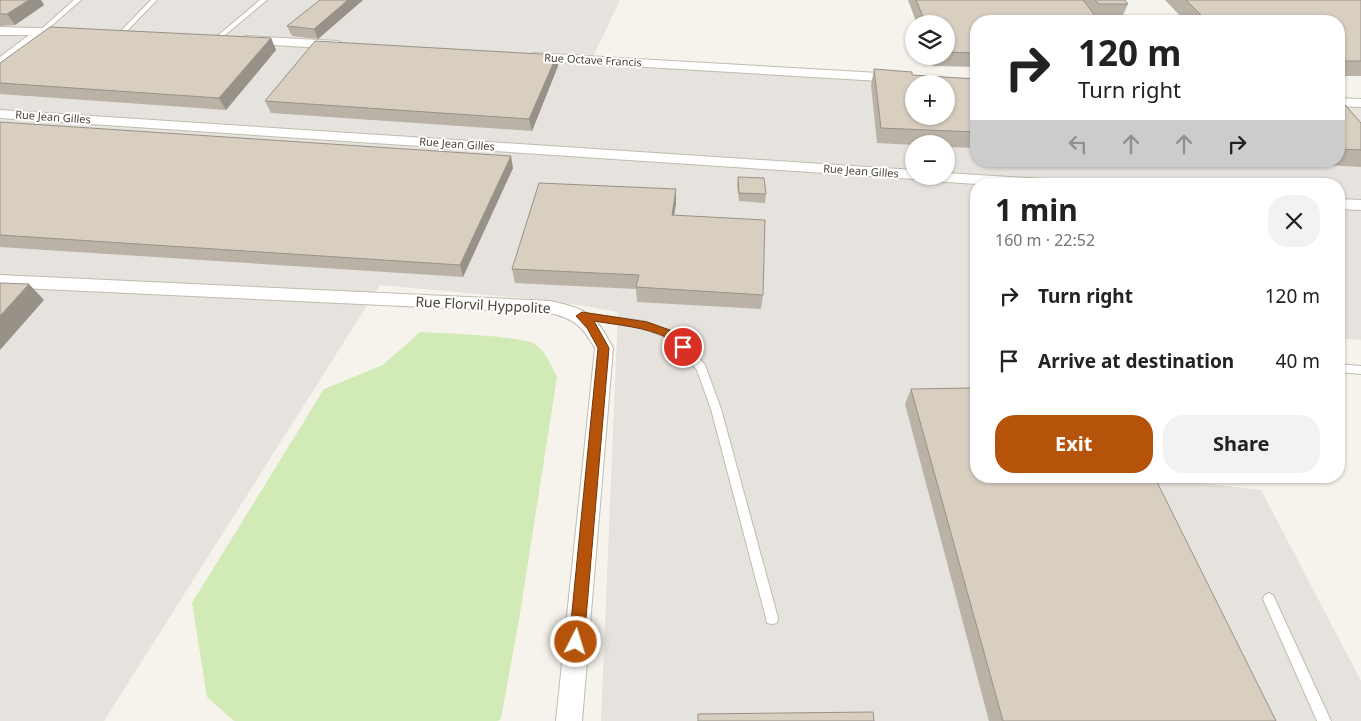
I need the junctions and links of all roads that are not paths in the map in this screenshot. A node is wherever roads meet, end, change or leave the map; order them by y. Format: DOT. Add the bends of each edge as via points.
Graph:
graph roads {
  1 [pos="78,0"];
  2 [pos="154,0"];
  3 [pos="264,0"];
  4 [pos="0,31"];
  5 [pos="40,33"];
  6 [pos="76,34"];
  7 [pos="117,34"];
  8 [pos="141,35"];
  9 [pos="212,39"];
  10 [pos="354,46"];
  11 [pos="522,56"];
  12 [pos="0,63"];
  13 [pos="905,78"];
  14 [pos="1345,102"];
  15 [pos="1361,103"];
  16 [pos="0,114"];
  17 [pos="905,174"];
  18 [pos="955,178"];
  19 [pos="970,179"];
  20 [pos="1345,204"];
  21 [pos="1361,205"];
  22 [pos="0,280"];
  23 [pos="582,316"];
  24 [pos="1345,369"];
  25 [pos="1361,370"];
  26 [pos="1269,599"];
  27 [pos="772,618"];
  28 [pos="569,721"];
  29 [pos="1324,721"];
  1 -- 5 [label="lane"];
  2 -- 7 [label="lane"];
  3 -- 9 [label="lane"];
  4 -- 5 [label="street"];
  5 -- 6 [label="street"];
  5 -- 12 [label="street"];
  7 -- 8 [label="street"];
  9 -- 10 [label="street"];
  11 -- 13 [label="street, Rue Octave Francis"];
  14 -- 15 [label="street"];
  16 -- 17 [label="street, Rue Jean Gilles"];
  18 -- 19 [label="street"];
  20 -- 21 [label="street"];
  22 -- 23 [label="street, Rue Florvil Hyppolite" via="550,307"];
  23 -- 27 [label="lane" via="643,325 674,336 701,368 716,408"];
  23 -- 28 [label="street" via="604,348"];
  24 -- 25 [label="lane"];
  26 -- 29 [label="lane"];
}
